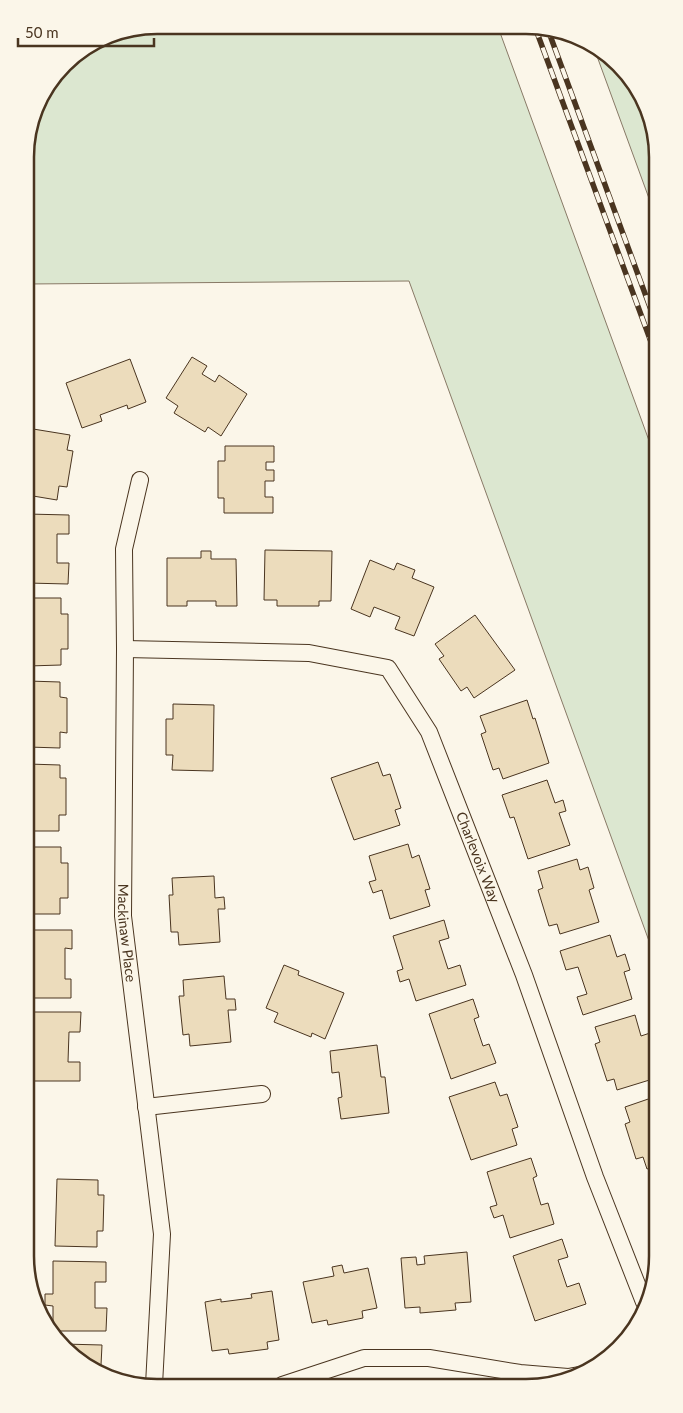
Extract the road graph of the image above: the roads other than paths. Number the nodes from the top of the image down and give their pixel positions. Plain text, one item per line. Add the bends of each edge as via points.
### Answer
1 (140, 480) dead end
2 (125, 649) junction
3 (262, 1094) dead end
4 (146, 1107) junction
5 (642, 1298) edge
6 (554, 1376) edge
7 (154, 1379) edge
8 (300, 1379) edge

1 - 2 street, Mackinaw Place via 124,549
2 - 4 street, Mackinaw Place via 123,916
2 - 5 street, Charlevoix Way via 309,653 388,668 429,732 524,974 595,1176
3 - 4 street
4 - 7 street, Mackinaw Place via 162,1234
6 - 8 street via 429,1358 364,1358

